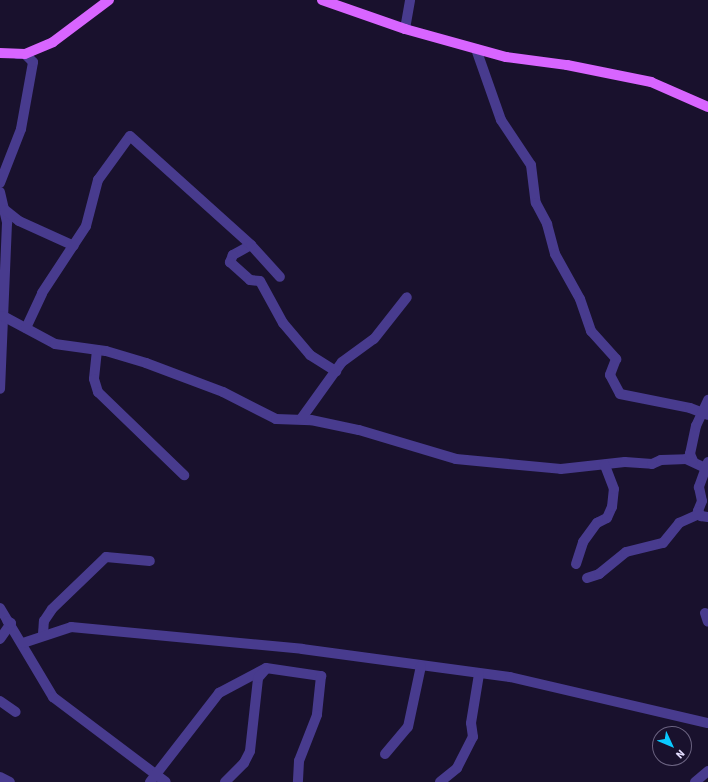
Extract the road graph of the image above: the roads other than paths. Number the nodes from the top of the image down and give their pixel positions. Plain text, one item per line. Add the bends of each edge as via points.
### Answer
1 (109, 0) edge
2 (322, 0) edge
3 (410, 0) edge
4 (405, 29) junction
5 (476, 48) junction
6 (0, 53) edge
7 (25, 54) junction
8 (0, 58) edge
9 (708, 107) edge
10 (0, 183) edge
11 (0, 192) edge
12 (5, 210) junction
13 (251, 245) junction
14 (74, 246) junction
15 (280, 277) dead end
16 (407, 296) dead end
17 (3, 316) junction
18 (26, 328) junction
19 (97, 350) junction
20 (336, 371) junction
21 (0, 389) edge
22 (708, 400) edge
23 (705, 413) edge
24 (300, 419) junction
25 (693, 461) junction
26 (706, 464) edge
27 (605, 466) junction
28 (184, 475) dead end
29 (703, 515) edge
30 (150, 561) dead end
31 (576, 564) dead end
32 (587, 578) dead end
33 (0, 608) edge
34 (0, 617) edge
35 (11, 623) junction
36 (43, 634) junction
37 (0, 639) edge
38 (23, 644) junction
39 (421, 666) junction
40 (266, 668) junction
41 (479, 674) junction
42 (0, 701) edge
43 (16, 712) dead end
44 (708, 723) edge
45 (384, 754) dead end
46 (708, 772) edge
47 (0, 778) edge
48 (152, 779) edge
49 (10, 782) edge
50 (166, 782) edge
51 (225, 782) edge
52 (298, 782) edge
53 (440, 782) edge
54 (695, 782) edge

1 - 7 main road via 53,42
2 - 4 main road
3 - 4 street
4 - 5 main road
5 - 9 main road via 520,60 617,74 677,91
5 - 23 street via 501,120 531,165 536,203 547,224 555,254 580,299 591,331 616,359 610,375 620,394 638,395
6 - 7 main road
7 - 8 street
7 - 10 street via 33,62 24,116
11 - 12 street
12 - 14 street via 19,221
12 - 17 street
13 - 14 street via 130,136 98,180 86,226
13 - 15 street
13 - 20 street via 233,255 230,262 250,280 260,281 283,323 310,355
14 - 18 street via 42,293
16 - 20 street via 374,339 346,358
17 - 18 street
17 - 21 street
18 - 19 street via 55,344
19 - 24 street via 146,363 223,392 276,419
19 - 28 street via 94,379 98,392
20 - 24 street
22 - 23 street
23 - 25 street via 690,454
24 - 27 street via 358,430 456,459 552,468
25 - 26 street
25 - 27 street
26 - 29 street
27 - 31 street via 614,489 612,507 608,518 597,523 583,542
29 - 32 street via 680,523 663,543 626,552 599,574
30 - 36 street via 106,557 52,609 44,622
33 - 35 street
34 - 35 street
35 - 37 street
35 - 38 street
36 - 38 street
36 - 39 street via 71,627 114,630
38 - 48 street via 25,654 53,697
39 - 41 street
39 - 45 street via 408,727
40 - 48 street via 245,676 219,693
40 - 51 street via 258,678 250,751 244,763
40 - 52 street via 321,676 317,715 300,761
41 - 44 street via 556,686
41 - 53 street via 469,748 457,768
42 - 43 street
46 - 54 street
47 - 49 street
48 - 50 street

